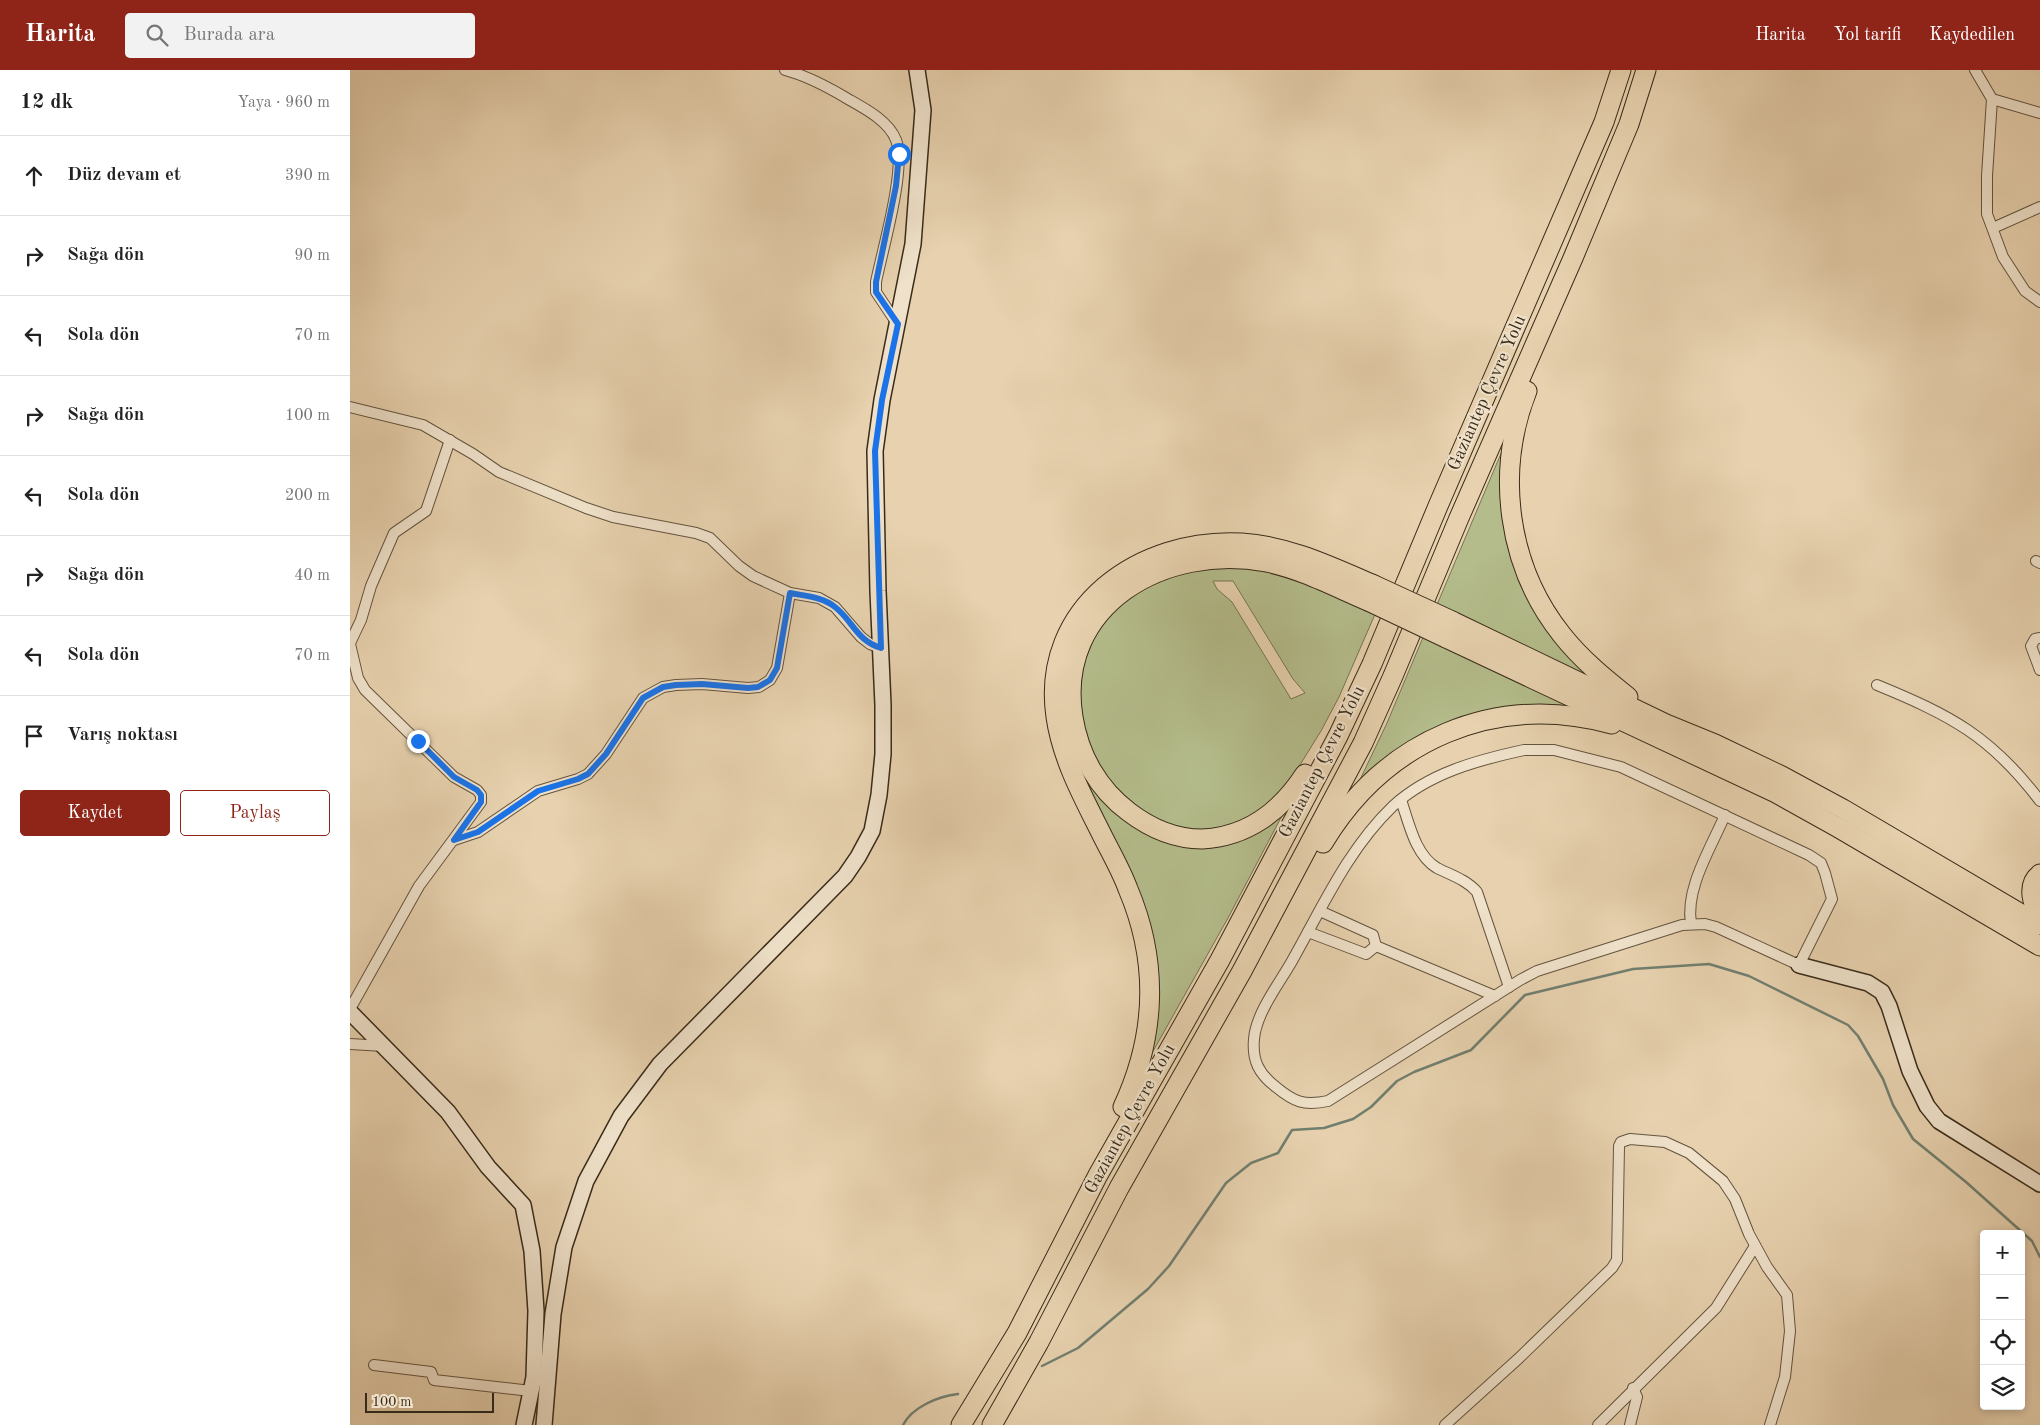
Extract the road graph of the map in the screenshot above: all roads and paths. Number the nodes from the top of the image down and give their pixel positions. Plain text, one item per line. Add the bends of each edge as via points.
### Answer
1 (785, 70) edge
2 (917, 70) edge
3 (1621, 70) edge
4 (1646, 70) edge
5 (1975, 70) edge
6 (1992, 99) junction
7 (2040, 113) edge
8 (2040, 207) edge
9 (1992, 228) junction
10 (2040, 302) edge
11 (1549, 311) junction
12 (898, 324) junction
13 (350, 407) edge
14 (450, 440) junction
15 (790, 593) junction
16 (1371, 593) junction
17 (2040, 638) edge
18 (350, 643) edge
19 (881, 648) junction
20 (1372, 664) junction
21 (2040, 670) edge
22 (1877, 685) dead end
23 (1712, 752) junction
24 (1402, 800) junction
25 (2040, 801) edge
26 (1725, 815) junction
27 (454, 840) junction
28 (2040, 874) edge
29 (1277, 907) junction
30 (1320, 910) junction
31 (2040, 920) edge
32 (1691, 924) junction
33 (2040, 925) edge
34 (1308, 932) junction
35 (1376, 946) junction
36 (2040, 946) edge
37 (1800, 965) junction
38 (1509, 987) junction
39 (1495, 996) junction
40 (350, 1010) edge
41 (350, 1044) edge
42 (385, 1046) junction
43 (1098, 1175) junction
44 (2040, 1184) edge
45 (1755, 1246) junction
46 (374, 1365) dead end
47 (1633, 1388) junction
48 (531, 1391) junction
49 (1601, 1424) edge
50 (524, 1425) edge
51 (544, 1425) edge
52 (961, 1425) edge
53 (992, 1425) edge
54 (1445, 1425) edge
55 (1630, 1425) edge
56 (1770, 1425) edge

1 - 12 street via 820,83 860,106 888,127 896,140 899,154 896,186 876,292
2 - 12 street via 923,110 918,180 913,244
3 - 20 highway, Gaziantep Çevre Yolu via 1604,122
4 - 11 highway, Gaziantep Çevre Yolu via 1629,124
5 - 6 street
6 - 7 street
6 - 9 street via 1987,176 1987,214
8 - 9 street
9 - 10 street via 2003,257 2020,284
11 - 23 highway via 1540,359 1520,408 1509,466 1508,494 1521,558 1546,611 1596,672 1630,699
11 - 29 highway, Gaziantep Çevre Yolu via 1394,676 1363,743
12 - 19 street via 875,451
13 - 14 street via 423,425
14 - 15 street via 499,472 586,508 710,538 753,576
14 - 18 street via 426,511 394,533
15 - 19 street via 819,598 835,607 861,637
15 - 27 street via 777,668 770,680 758,687 676,685 650,693 643,698 606,754 588,774 538,791 478,832
16 - 20 highway via 1267,562 1244,559 1207,560 1160,571 1139,580 1106,605 1078,648 1070,692 1074,727 1095,777 1125,809 1159,831 1194,839 1216,838 1238,833 1256,824 1292,794
16 - 23 highway, bridge via 1666,724
16 - 43 highway via 1332,567 1287,550 1242,543 1196,545 1147,559 1125,570 1080,610 1070,627 1056,674 1054,699 1060,734 1078,785 1129,889 1145,943 1150,988 1148,1026 1139,1069 1106,1140
17 - 21 street via 2031,646
18 - 27 street via 364,690 454,777 481,795 481,802
19 - 51 street via 883,754 872,830 845,876 660,1064 621,1116 586,1181 564,1247
20 - 43 highway, Gaziantep Çevre Yolu via 1247,909
22 - 25 street via 1920,702 1968,729 2006,760
23 - 29 highway via 1570,715 1510,716 1471,723 1409,752 1369,784 1335,822 1305,872
23 - 33 highway via 1782,776
23 - 36 highway
24 - 26 street via 1436,777 1489,757 1524,750 1554,750 1620,766
24 - 30 street via 1369,833
24 - 38 street via 1418,846 1427,861 1468,883 1477,892
26 - 32 street via 1693,889
26 - 37 street via 1809,855 1820,863 1826,873 1832,899
27 - 40 street via 420,886
28 - 31 highway via 2035,878 2032,889
29 - 53 highway, Gaziantep Çevre Yolu via 1119,1188
30 - 34 street
30 - 35 street via 1373,935
32 - 37 street via 1716,927
32 - 38 street via 1537,972
34 - 35 street via 1366,954
34 - 39 street via 1257,1022 1253,1052 1256,1066 1264,1078 1301,1103 1328,1101
35 - 39 street
37 - 44 street via 1868,983 1882,992 1910,1071 1927,1106 1939,1121
38 - 39 street
40 - 42 street
41 - 42 street
42 - 48 street via 448,1112 522,1205 532,1251 536,1311
43 - 52 highway, Gaziantep Çevre Yolu via 1017,1333
45 - 47 street via 1716,1308
45 - 54 street via 1724,1181 1689,1153 1665,1142 1642,1139 1621,1142 1617,1260 1518,1360
45 - 56 street via 1787,1295 1790,1331 1785,1377
46 - 48 street via 431,1372 434,1380
47 - 49 street
47 - 55 street via 1636,1397
48 - 50 street

